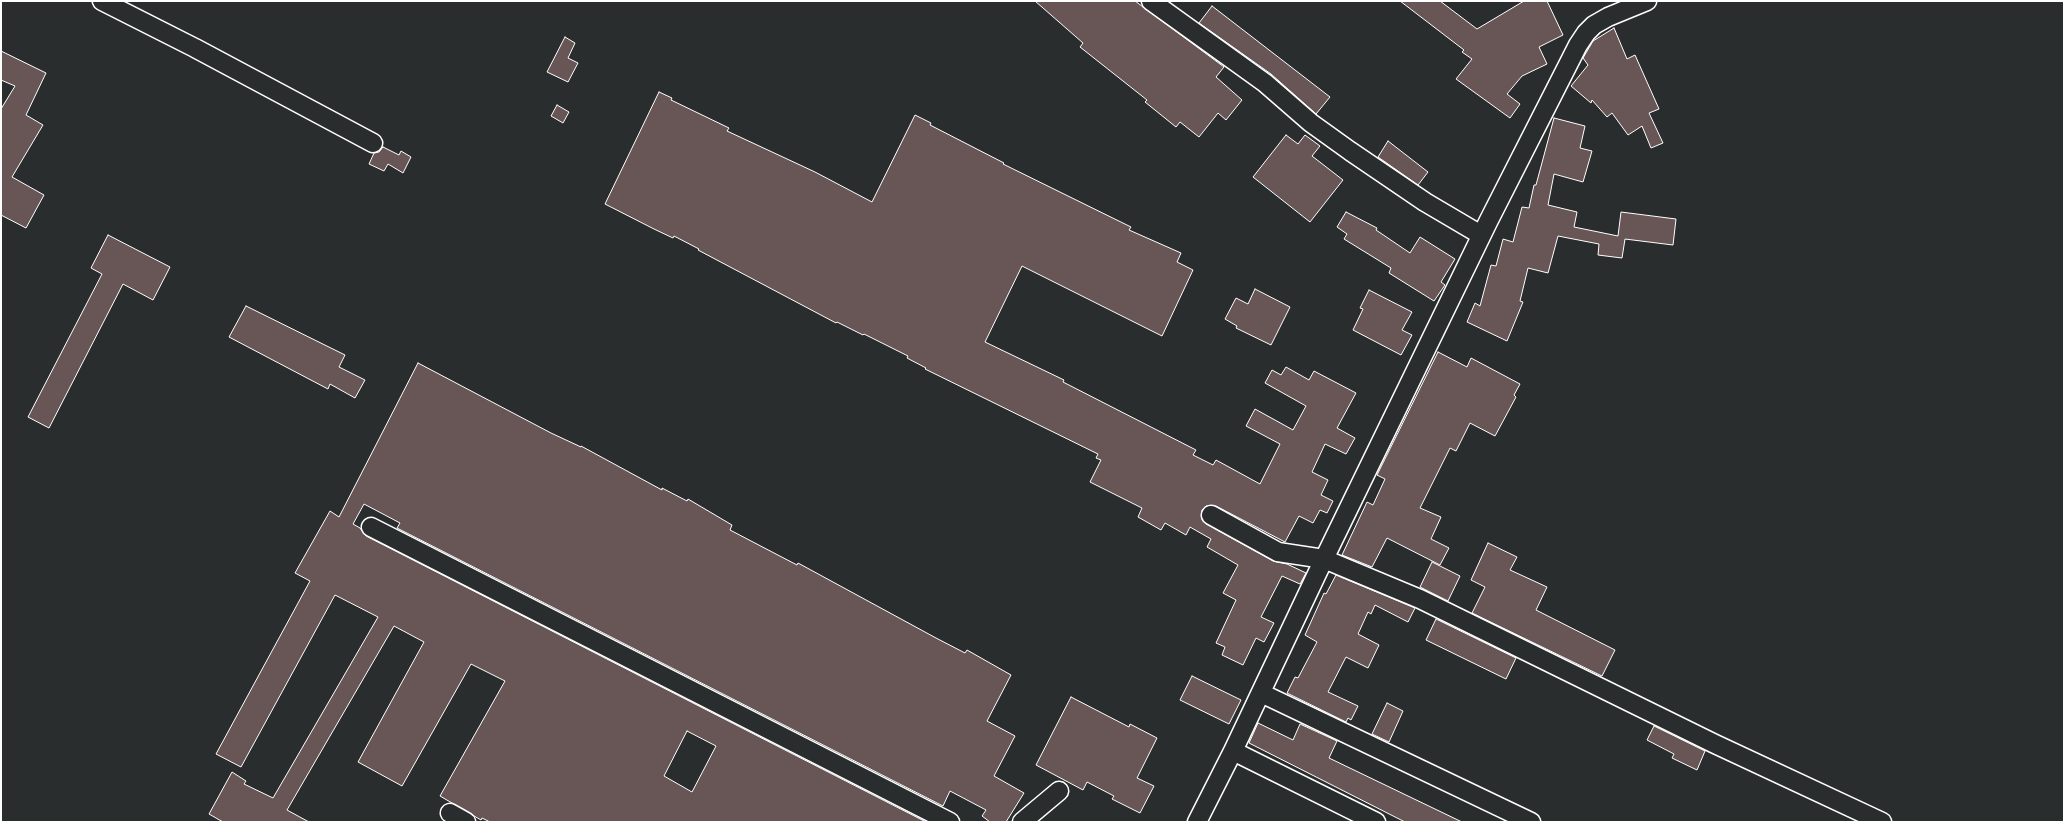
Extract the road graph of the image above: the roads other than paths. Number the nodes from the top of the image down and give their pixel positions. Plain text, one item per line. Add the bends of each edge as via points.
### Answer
1 (102, 1) edge
2 (1151, 1) edge
3 (1647, 1) edge
4 (373, 143) dead end
5 (1481, 235) junction
6 (1211, 515) dead end
7 (371, 527) dead end
8 (1324, 559) junction
9 (1261, 693) junction
10 (1234, 751) junction
11 (1059, 791) dead end
12 (450, 813) dead end
13 (466, 822) edge
14 (950, 822) edge
15 (1022, 822) edge
16 (1197, 822) edge
17 (1376, 822) edge
18 (1530, 822) edge
19 (1882, 822) edge

1 - 4 street
2 - 5 street via 1265,82 1311,123 1350,151
3 - 5 street via 1608,17 1586,33
5 - 8 street
6 - 8 street via 1278,552
7 - 14 street
8 - 9 street
8 - 19 street via 1420,600
9 - 10 street
9 - 18 street
10 - 16 street
10 - 17 street
11 - 15 street
12 - 13 street

